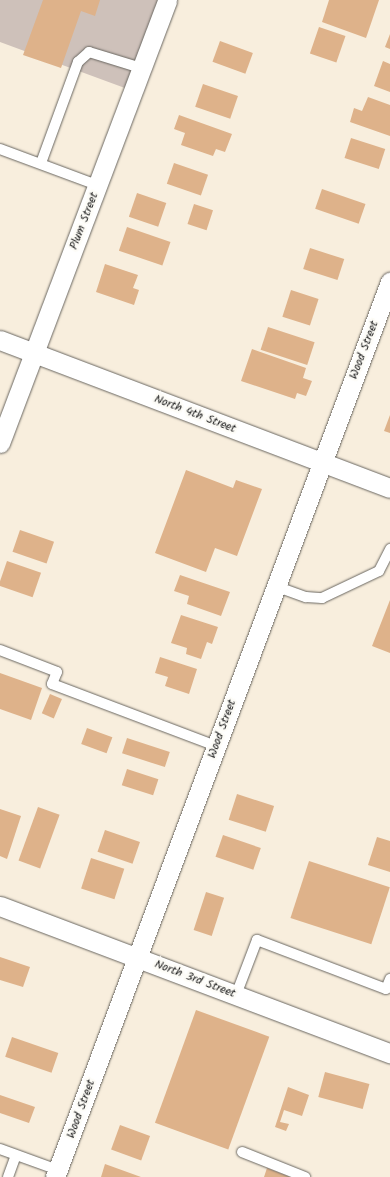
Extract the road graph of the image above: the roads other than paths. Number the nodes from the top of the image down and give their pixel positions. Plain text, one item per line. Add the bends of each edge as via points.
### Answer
1 (167, 0) edge
2 (142, 68) junction
3 (0, 149) edge
4 (41, 164) junction
5 (98, 185) junction
6 (390, 282) edge
7 (0, 340) edge
8 (34, 353) junction
9 (0, 443) edge
10 (321, 462) junction
11 (390, 488) edge
12 (389, 553) edge
13 (275, 586) junction
14 (0, 650) edge
15 (216, 746) junction
16 (0, 906) edge
17 (137, 957) junction
18 (390, 979) edge
19 (236, 994) junction
20 (390, 1053) edge
21 (0, 1149) edge
22 (242, 1152) dead end
23 (16, 1155) junction
24 (57, 1174) edge
25 (8, 1177) edge
26 (305, 1177) edge

1 - 2 street, Plum Street
2 - 4 lane via 89,52 78,62
2 - 5 street, Plum Street
3 - 4 lane
4 - 5 lane
5 - 8 street, Plum Street
6 - 10 street, Wood Street
7 - 8 street, North 4th Street
8 - 9 street, Plum Street
8 - 10 street, North 4th Street
10 - 11 street, North 4th Street
10 - 13 street, Wood Street
12 - 13 lane via 379,571 322,598 306,597
13 - 15 street, Wood Street
14 - 15 lane via 57,672 52,684
15 - 17 street, Wood Street
16 - 17 street, North 3rd Street
17 - 19 street, North 3rd Street
17 - 24 street, Wood Street
18 - 19 lane via 386,989 257,940
19 - 20 street, North 3rd Street
21 - 23 lane
22 - 26 lane
23 - 24 lane
23 - 25 lane

